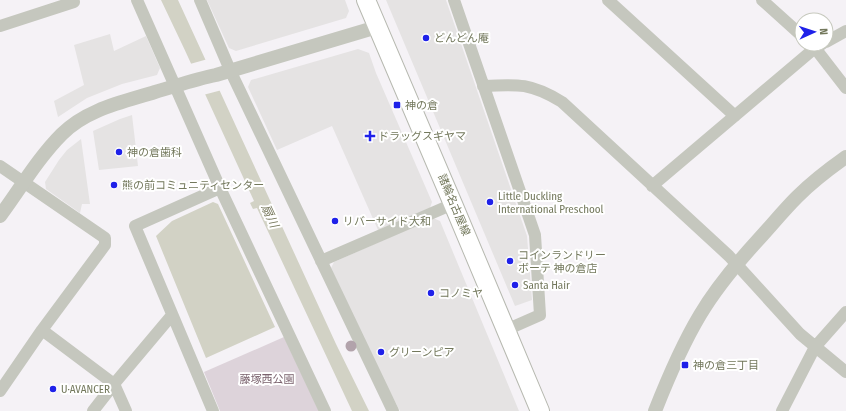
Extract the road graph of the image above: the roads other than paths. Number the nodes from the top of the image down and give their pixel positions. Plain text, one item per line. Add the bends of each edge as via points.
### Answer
1 (137, 0) edge
2 (200, 0) edge
3 (366, 0) edge
4 (454, 0) edge
5 (608, 0) edge
6 (762, 0) edge
7 (74, 2) dead end
8 (0, 26) edge
9 (377, 27) junction
10 (794, 29) edge
11 (846, 31) edge
12 (834, 38) edge
13 (808, 52) edge
14 (821, 52) edge
15 (230, 70) junction
16 (175, 85) junction
17 (483, 86) junction
18 (846, 88) edge
19 (735, 116) junction
20 (846, 157) edge
21 (0, 166) edge
22 (24, 182) junction
23 (652, 186) junction
24 (220, 188) junction
25 (454, 204) junction
26 (0, 216) edge
27 (320, 261) junction
28 (737, 264) junction
29 (846, 312) edge
30 (172, 315) junction
31 (42, 330) junction
32 (506, 330) junction
33 (815, 347) junction
34 (846, 372) edge
35 (114, 384) junction
36 (0, 391) edge
37 (93, 411) edge
38 (126, 411) edge
39 (213, 411) edge
40 (325, 411) edge
41 (393, 411) edge
42 (540, 411) edge
43 (655, 411) edge
44 (782, 411) edge

1 - 16 street
2 - 15 street
3 - 9 main road, 諸輪名古屋線
4 - 17 street
5 - 19 street
6 - 10 street
7 - 8 street
9 - 15 street
9 - 25 main road, 諸輪名古屋線
11 - 12 street
13 - 19 street
14 - 18 street
15 - 16 street
15 - 27 street
16 - 22 street via 117,103 76,123 63,133
16 - 24 street
17 - 23 street via 520,85 549,94 562,102
17 - 32 street via 535,235 540,315
19 - 23 street
20 - 28 street via 797,197
21 - 22 street
22 - 26 street
22 - 31 street via 105,238 105,245
23 - 28 street
24 - 30 street via 135,226
24 - 40 street
25 - 27 street
25 - 32 main road, 諸輪名古屋線
27 - 41 street
28 - 33 street via 800,334
28 - 43 street via 701,314 671,371
29 - 33 street
30 - 35 street
30 - 39 street
31 - 35 street
31 - 36 street
32 - 42 main road, 諸輪名古屋線
33 - 34 street
33 - 44 street
35 - 37 street
35 - 38 street

